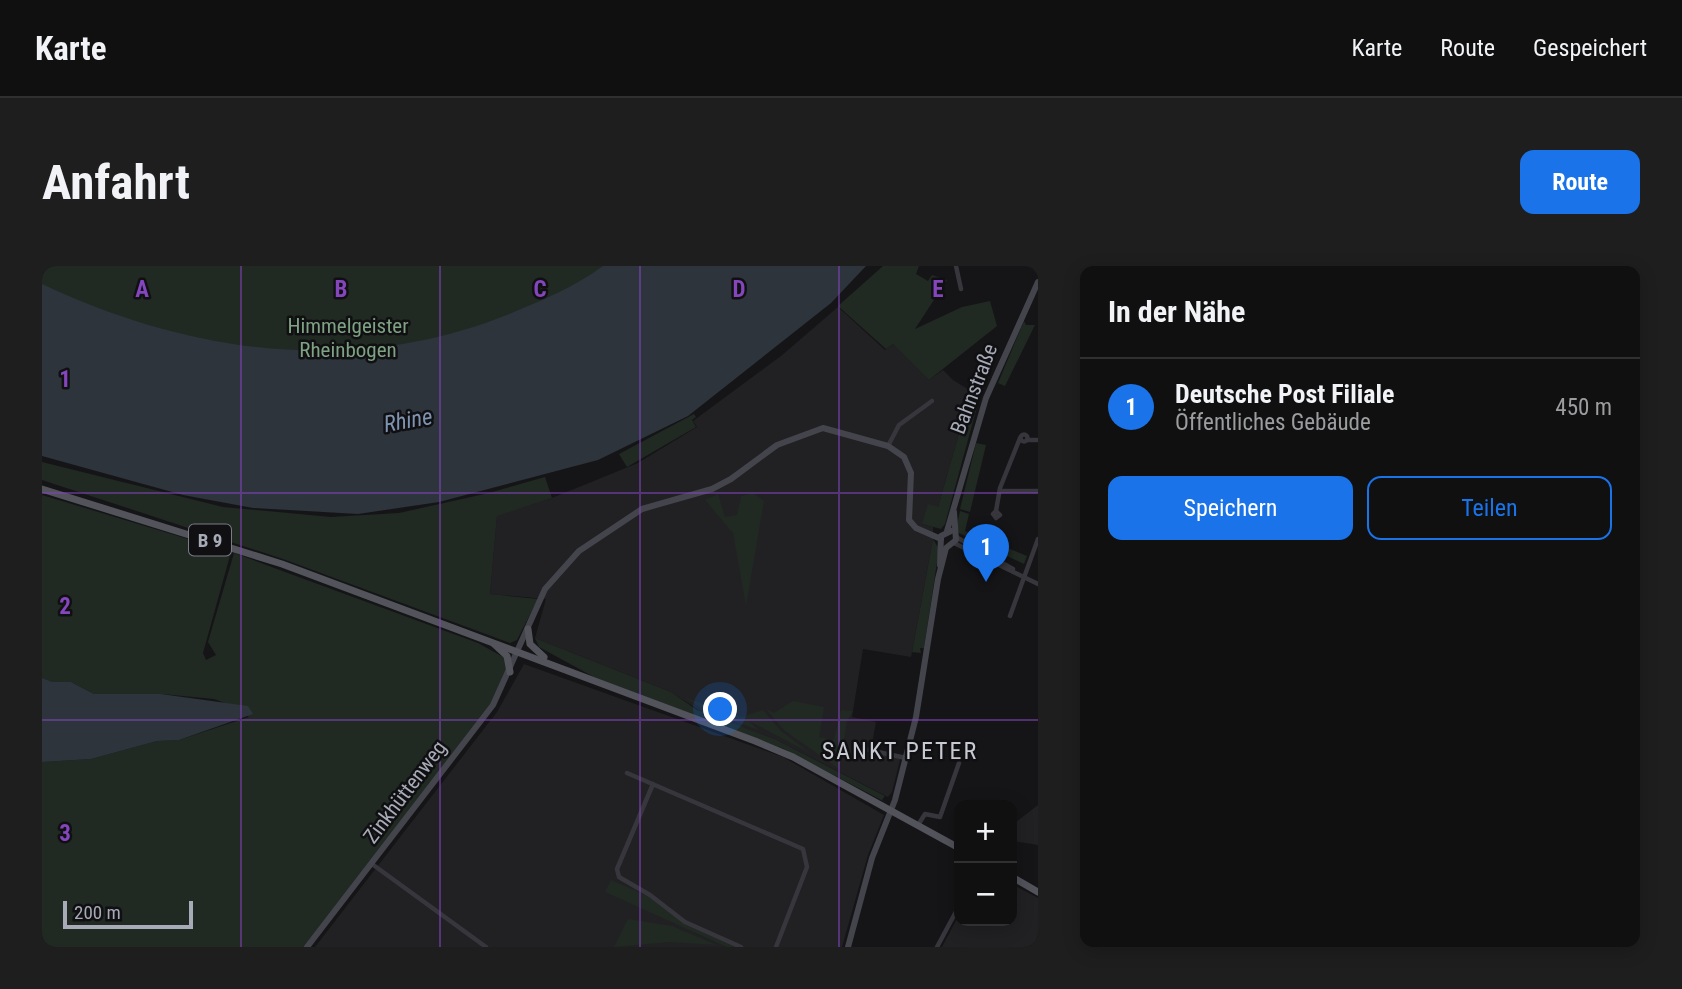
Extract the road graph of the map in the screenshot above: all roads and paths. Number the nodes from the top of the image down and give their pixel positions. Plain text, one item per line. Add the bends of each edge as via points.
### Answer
1 (956, 266) edge
2 (1038, 282) edge
3 (961, 289) dead end
4 (932, 401) dead end
5 (1038, 440) edge
6 (888, 446) junction
7 (42, 489) edge
8 (1001, 491) junction
9 (1038, 491) edge
10 (996, 511) dead end
11 (948, 538) junction
12 (1038, 539) edge
13 (1024, 575) junction
14 (1038, 584) edge
15 (1010, 616) dead end
16 (528, 629) junction
17 (489, 639) junction
18 (519, 651) junction
19 (553, 664) junction
20 (510, 672) junction
21 (864, 749) dead end
22 (906, 758) junction
23 (959, 763) dead end
24 (627, 773) dead end
25 (653, 784) junction
26 (892, 811) junction
27 (918, 825) junction
28 (954, 845) edge
29 (372, 864) junction
30 (1017, 880) edge
31 (1038, 892) edge
32 (954, 915) edge
33 (307, 947) edge
34 (485, 947) edge
35 (741, 947) edge
36 (776, 947) edge
37 (848, 947) edge
38 (937, 947) edge

1 - 3 street
2 - 11 street, Bahnstraße via 986,398
4 - 6 street via 899,425
5 - 8 street via 1023,442 1020,438
6 - 11 street via 909,466 907,514 913,526
6 - 16 street, Zinkhüttenweg via 829,429 815,430 777,444 712,489 642,509 561,568 545,589
7 - 17 main road, B 9 via 246,551
8 - 9 street
8 - 10 street
11 - 13 street
11 - 22 street, Bahnstraße
12 - 13 street
13 - 14 street
13 - 15 street
16 - 18 street, Zinkhüttenweg
16 - 19 main road via 532,646
17 - 18 main road, B 9
17 - 20 main road via 507,656
18 - 19 main road, B 9
18 - 20 street, Zinkhüttenweg
19 - 26 main road, B 9 via 777,749
20 - 29 street, Zinkhüttenweg via 485,716
21 - 22 street
22 - 26 street, Bahnstraße
23 - 27 street via 940,817 925,814
24 - 25 street
25 - 35 street via 617,869 619,877 685,922
25 - 36 street via 803,849 807,867
26 - 27 main road, B 9
26 - 37 street, Bahnstraße via 872,858
27 - 28 main road, B 9
29 - 33 street, Zinkhüttenweg
29 - 34 street
30 - 31 main road
32 - 38 street

